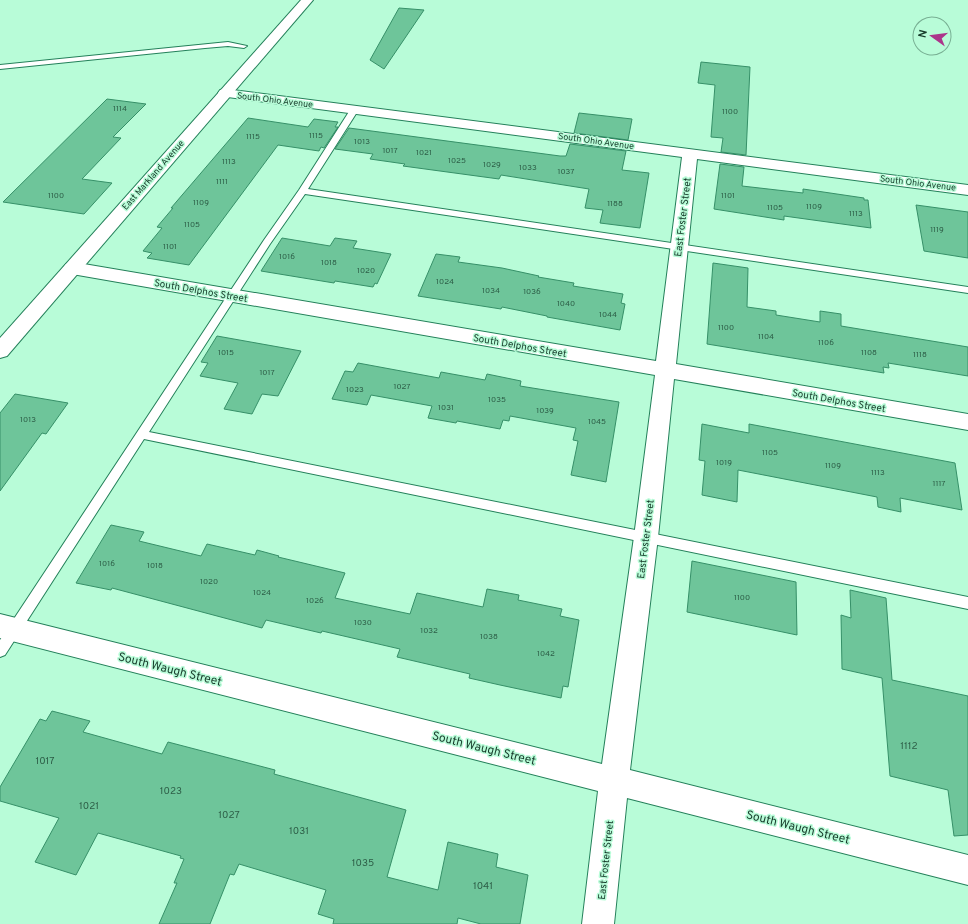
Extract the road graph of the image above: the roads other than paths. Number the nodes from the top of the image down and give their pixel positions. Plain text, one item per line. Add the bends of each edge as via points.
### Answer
1 (307, 0) edge
2 (244, 46) dead end
3 (0, 67) edge
4 (225, 93) junction
5 (355, 110) junction
6 (690, 154) junction
7 (968, 190) edge
8 (303, 192) junction
9 (678, 247) junction
10 (72, 268) junction
11 (968, 290) edge
12 (234, 295) junction
13 (0, 351) edge
14 (665, 370) junction
15 (968, 422) edge
16 (143, 435) junction
17 (646, 537) junction
18 (968, 603) edge
19 (5, 636) edge
20 (614, 781) junction
21 (968, 870) edge
22 (598, 924) edge

1 - 4 street, East Markland Avenue
2 - 3 lane via 228,44
4 - 5 street, South Ohio Avenue
4 - 10 street, East Markland Avenue
5 - 6 street, South Ohio Avenue
5 - 8 lane
6 - 7 street, South Ohio Avenue
6 - 9 street, East Foster Street
8 - 9 lane
8 - 12 lane
9 - 11 lane
9 - 14 street, East Foster Street
10 - 12 street, South Delphos Street
10 - 13 street, East Markland Avenue
12 - 14 street, South Delphos Street
12 - 16 lane
14 - 15 street, South Delphos Street
14 - 17 street, East Foster Street
16 - 17 lane
16 - 19 lane
17 - 18 lane
17 - 20 street, East Foster Street
19 - 20 street, South Waugh Street
20 - 21 street, South Waugh Street
20 - 22 street, East Foster Street

